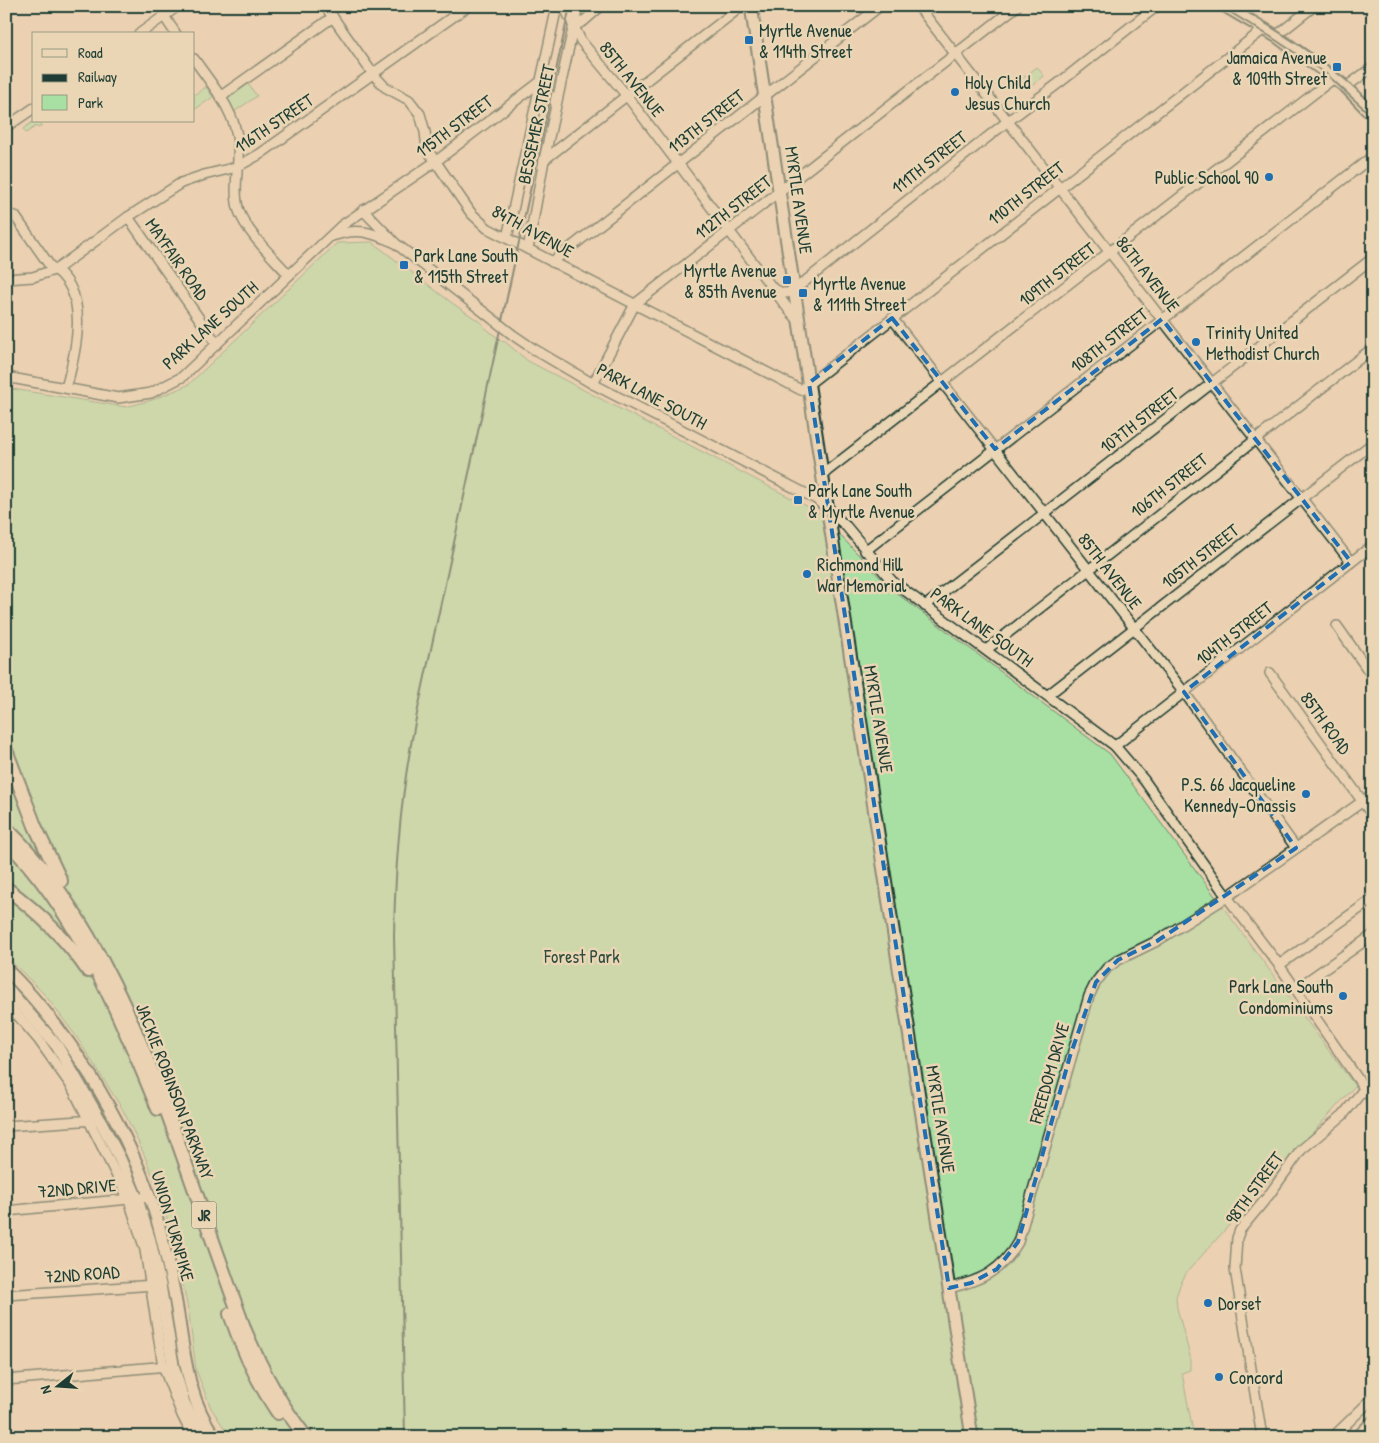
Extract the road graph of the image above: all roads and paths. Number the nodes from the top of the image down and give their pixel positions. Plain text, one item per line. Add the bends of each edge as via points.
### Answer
1 (178, 6) edge
2 (325, 6) edge
3 (468, 6) edge
4 (557, 6) edge
5 (564, 6) edge
6 (578, 6) edge
7 (601, 6) edge
8 (742, 6) edge
9 (751, 6) edge
10 (880, 6) edge
11 (918, 6) edge
12 (1017, 6) edge
13 (1157, 6) edge
14 (1225, 6) edge
15 (1314, 6) edge
16 (164, 16) junction
17 (333, 17) junction
18 (574, 26) junction
19 (1264, 29) junction
20 (142, 32) edge
21 (175, 32) edge
22 (1276, 36) junction
23 (956, 54) junction
24 (195, 60) edge
25 (1373, 67) edge
26 (373, 74) junction
27 (1334, 78) junction
28 (540, 82) junction
29 (1346, 87) junction
30 (765, 95) junction
31 (626, 96) junction
32 (220, 97) junction
33 (556, 103) junction
34 (32, 109) edge
35 (1373, 115) edge
36 (1008, 121) junction
37 (6, 127) edge
38 (1373, 156) edge
39 (544, 160) junction
40 (435, 162) junction
41 (678, 164) junction
42 (237, 167) junction
43 (1060, 187) junction
44 (780, 190) junction
45 (363, 210) junction
46 (6, 214) edge
47 (128, 217) junction
48 (728, 230) junction
49 (329, 237) junction
50 (507, 238) junction
51 (395, 243) junction
52 (528, 249) junction
53 (1111, 252) junction
54 (1373, 258) edge
55 (552, 262) junction
56 (57, 269) junction
57 (289, 275) junction
58 (6, 279) edge
59 (772, 288) junction
60 (794, 290) junction
61 (635, 304) junction
62 (892, 318) junction
63 (1162, 319) junction
64 (799, 321) junction
65 (217, 344) junction
66 (1373, 348) edge
67 (6, 377) edge
68 (809, 383) junction
69 (943, 383) junction
70 (1212, 383) junction
71 (593, 384) junction
72 (66, 388) junction
73 (1255, 439) junction
74 (1373, 443) edge
75 (995, 449) junction
76 (822, 476) junction
77 (1301, 498) junction
78 (828, 509) junction
79 (1045, 514) junction
80 (1373, 545) edge
81 (865, 551) junction
82 (1351, 562) junction
83 (1088, 569) junction
84 (925, 606) junction
85 (1337, 626) dead end
86 (1134, 628) junction
87 (986, 650) junction
88 (1270, 673) dead end
89 (1373, 677) edge
90 (1184, 692) junction
91 (1048, 695) junction
92 (1115, 746) junction
93 (6, 750) edge
94 (1373, 794) edge
95 (1362, 801) junction
96 (1373, 816) edge
97 (6, 828) edge
98 (6, 841) edge
99 (1296, 848) junction
100 (7, 889) edge
101 (1227, 896) junction
102 (1373, 900) edge
103 (78, 920) junction
104 (1373, 935) edge
105 (1278, 965) junction
106 (6, 969) edge
107 (6, 987) edge
108 (1296, 989) junction
109 (6, 1002) edge
110 (143, 1072) junction
111 (1373, 1078) edge
112 (1364, 1088) junction
113 (1373, 1101) edge
114 (95, 1120) junction
115 (6, 1126) edge
116 (150, 1197) junction
117 (133, 1200) junction
118 (6, 1211) edge
119 (156, 1285) junction
120 (949, 1288) junction
121 (6, 1295) edge
122 (168, 1366) junction
123 (186, 1366) junction
124 (6, 1380) edge
125 (1373, 1398) edge
126 (1373, 1422) edge
127 (193, 1437) edge
128 (202, 1437) edge
129 (215, 1437) edge
130 (296, 1437) edge
131 (306, 1437) edge
132 (972, 1437) edge
133 (1262, 1437) edge
134 (1334, 1437) edge
135 (1358, 1437) edge

1 - 16 street
2 - 17 street, 84TH AVENUE
3 - 26 street, 116TH STREET
4 - 28 street
5 - 18 street, 85TH AVENUE
6 - 18 street, BESSEMER STREET
7 - 18 street
8 - 31 street
9 - 30 main road, MYRTLE AVENUE
10 - 30 street, 113TH STREET
11 - 23 street, 86TH AVENUE
12 - 23 street, 112TH STREET
13 - 36 street, 111TH STREET
14 - 19 main road
15 - 22 street
16 - 20 street
16 - 21 street
17 - 26 street, 84TH AVENUE
17 - 32 street
18 - 31 street, 85TH AVENUE via 581,41
18 - 33 street, BESSEMER STREET
19 - 22 main road
19 - 43 street, 110TH STREET
22 - 27 main road
23 - 36 street, 86TH AVENUE
23 - 44 street, 112TH STREET
24 - 32 street
25 - 29 street
26 - 40 street, 84TH AVENUE via 386,87 409,100 420,114 427,149
26 - 42 street, 116TH STREET
27 - 29 main road
27 - 53 street, 109TH STREET
28 - 33 street
28 - 40 street, 115TH STREET
28 - 50 street
29 - 35 main road
30 - 41 street, 113TH STREET
30 - 44 main road, MYRTLE AVENUE
31 - 39 street
31 - 41 street, 85TH AVENUE
32 - 42 street via 235,126
33 - 39 street, BESSEMER STREET
34 - 37 street
36 - 43 street, 86TH AVENUE
36 - 60 street, 111TH STREET
38 - 63 street, 108TH STREET
39 - 52 street, BESSEMER STREET
40 - 45 street, 115TH STREET
40 - 50 street, 84TH AVENUE via 471,213 487,228
41 - 48 street, 85TH AVENUE
41 - 55 street, 113TH STREET
42 - 47 street, 116TH STREET via 181,183
42 - 57 street via 236,200 240,212
43 - 53 street, 86TH AVENUE
43 - 62 street, 110TH STREET
44 - 48 street, 112TH STREET
44 - 60 main road, MYRTLE AVENUE
45 - 49 street, PARK LANE SOUTH
45 - 51 street, PARK LANE SOUTH
46 - 56 street via 15,216 50,266
47 - 56 street, 116TH STREET
47 - 65 street, MAYFAIR ROAD
48 - 59 street, 85TH AVENUE
48 - 61 street, 112TH STREET
49 - 51 street, PARK LANE SOUTH via 349,231 366,231
49 - 57 street, PARK LANE SOUTH
50 - 52 street, 84TH AVENUE
51 - 71 street, PARK LANE SOUTH, bridge via 532,348
52 - 55 street, 84TH AVENUE
53 - 63 street, 86TH AVENUE
53 - 69 street, 109TH STREET
54 - 70 street, 107TH STREET
55 - 61 street, 84TH AVENUE
56 - 58 street, 116TH STREET via 32,277
56 - 72 street via 74,298 79,321 75,355
57 - 65 street, PARK LANE SOUTH
59 - 60 street via 788,294
59 - 64 street, 85TH AVENUE
60 - 64 main road, MYRTLE AVENUE
61 - 68 street, 84TH AVENUE via 801,390
61 - 71 street, 112TH STREET
62 - 68 street, 110TH STREET
62 - 69 street, 85TH AVENUE
63 - 70 street, 86TH AVENUE
63 - 75 street, 108TH STREET
64 - 68 main road, MYRTLE AVENUE
65 - 72 street, PARK LANE SOUTH via 182,377 151,393 118,398
66 - 73 street, 106TH STREET
67 - 72 street, PARK LANE SOUTH
68 - 76 main road, MYRTLE AVENUE
69 - 75 street, 85TH AVENUE
69 - 76 street, 109TH STREET
70 - 73 street, 86TH AVENUE
70 - 79 street, 107TH STREET
71 - 78 street, PARK LANE SOUTH via 816,499
73 - 77 street, 86TH AVENUE
73 - 83 street, 106TH STREET
74 - 77 street, 105TH STREET
75 - 79 street, 85TH AVENUE
75 - 81 street, 108TH STREET
76 - 78 main road, MYRTLE AVENUE
77 - 82 street, 86TH AVENUE
77 - 86 street, 105TH STREET
78 - 81 street, PARK LANE SOUTH
78 - 120 main road, MYRTLE AVENUE
79 - 83 street, 85TH AVENUE
79 - 84 street, 107TH STREET
80 - 82 street, 104TH STREET
81 - 84 street, PARK LANE SOUTH via 892,581
82 - 90 street, 104TH STREET
83 - 86 street, 85TH AVENUE
83 - 87 street, 106TH STREET
84 - 87 street, PARK LANE SOUTH
85 - 89 street
86 - 90 street, 85TH AVENUE
86 - 91 street, 105TH STREET
87 - 91 street, PARK LANE SOUTH
88 - 95 street, 85TH ROAD
90 - 92 street, 104TH STREET
90 - 99 street, 85TH AVENUE
91 - 92 street, PARK LANE SOUTH
92 - 101 street, PARK LANE SOUTH via 1144,780
93 - 103 highway via 35,826 73,902
94 - 95 street, FREEDOM DRIVE
95 - 96 street, 85TH ROAD
95 - 99 street, FREEDOM DRIVE
97 - 103 highway, JACKIE ROBINSON PARKWAY / JR via 38,862
98 - 110 highway, JACKIE ROBINSON PARKWAY / JR via 41,881 65,916 105,988
99 - 101 street, FREEDOM DRIVE
100 - 110 highway via 40,915 77,955 102,994
101 - 105 street, PARK LANE SOUTH
101 - 120 street, FREEDOM DRIVE via 1157,941 1118,960 1096,982 1073,1048 1018,1242 997,1270 971,1283
102 - 105 street
103 - 131 highway, JACKIE ROBINSON PARKWAY / JR via 116,990 156,1080 259,1364 288,1414
104 - 108 street
105 - 108 street, PARK LANE SOUTH
106 - 116 main road, UNION TURNPIKE via 52,1020 94,1082 125,1136
107 - 114 main road, UNION TURNPIKE via 57,1046
108 - 112 street, PARK LANE SOUTH
109 - 114 street, UNION TURNPIKE via 44,1047
110 - 130 highway, JACKIE ROBINSON PARKWAY / JR via 175,1150 239,1340 261,1387
111 - 112 street, 98TH STREET
112 - 113 street, PARK LANE SOUTH
112 - 133 street, 98TH STREET via 1343,1115 1301,1150 1237,1238 1235,1269
114 - 115 street
114 - 117 main road, UNION TURNPIKE via 120,1159
116 - 117 street, 72ND DRIVE
116 - 123 main road, UNION TURNPIKE via 172,1279
117 - 118 street, 72ND DRIVE
117 - 119 main road, UNION TURNPIKE via 150,1241
119 - 121 street, 72ND ROAD
119 - 122 main road, UNION TURNPIKE
120 - 132 main road, MYRTLE AVENUE
122 - 123 street
122 - 124 street
122 - 127 street, UNION TURNPIKE via 182,1415
122 - 128 main road, UNION TURNPIKE
123 - 129 main road, UNION TURNPIKE via 201,1412
125 - 134 street
126 - 135 main road

